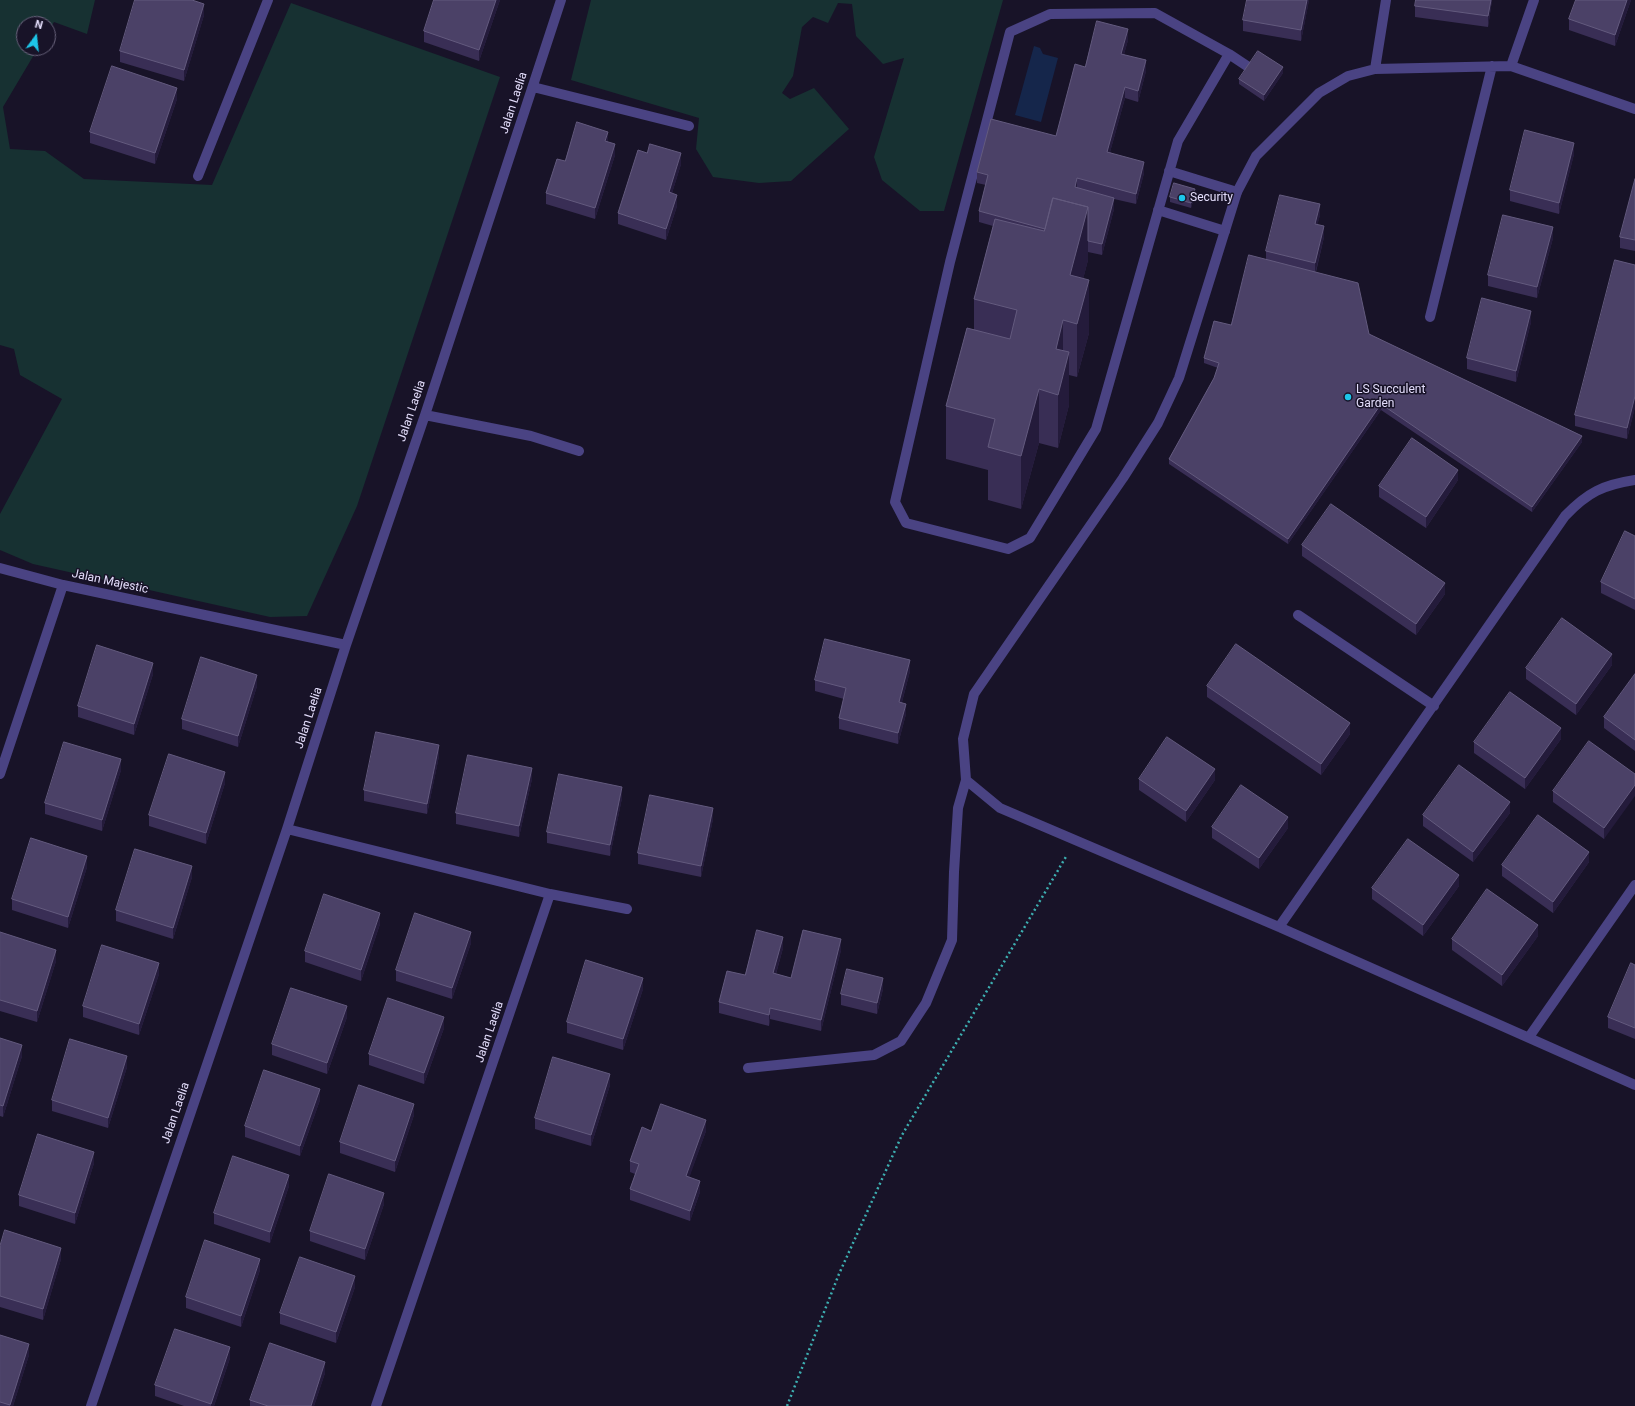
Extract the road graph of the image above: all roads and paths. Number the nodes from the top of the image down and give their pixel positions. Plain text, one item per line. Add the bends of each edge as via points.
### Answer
1 (268, 0) edge
2 (561, 0) edge
3 (1386, 0) edge
4 (1534, 0) edge
5 (1229, 54) junction
6 (1492, 66) junction
7 (1511, 66) junction
8 (1250, 68) edge
9 (1375, 69) junction
10 (533, 87) junction
11 (1635, 109) edge
12 (689, 126) dead end
13 (1169, 171) junction
14 (198, 176) dead end
15 (1237, 192) junction
16 (1158, 210) junction
17 (1225, 230) junction
18 (1430, 317) dead end
19 (425, 415) junction
20 (579, 451) dead end
21 (1635, 480) edge
22 (0, 568) edge
23 (63, 585) junction
24 (1298, 615) dead end
25 (346, 645) junction
26 (1434, 706) junction
27 (0, 774) edge
28 (966, 780) junction
29 (287, 829) junction
30 (1076, 840) junction
31 (1635, 885) edge
32 (550, 894) junction
33 (626, 909) dead end
34 (1279, 927) junction
35 (1529, 1037) junction
36 (748, 1068) dead end
37 (1635, 1085) edge
38 (91, 1406) edge
39 (376, 1406) edge
40 (787, 1406) edge

1 - 14 street
2 - 10 street, Jalan Laelia
3 - 9 street
4 - 7 street
5 - 8 street
5 - 13 street via 1178,141
5 - 16 street via 1155,13 1050,14 1010,32 950,262 895,502 906,523 1008,548 1030,538 1096,429
6 - 7 street
6 - 9 street
6 - 18 street
7 - 11 street
9 - 15 street via 1348,76 1319,93 1256,156
10 - 12 street
10 - 19 street, Jalan Laelia
13 - 15 street
13 - 16 street
15 - 17 street
16 - 17 street
17 - 28 street via 1179,378 1158,423 974,694 963,739
19 - 20 street via 531,436
19 - 25 street, Jalan Laelia
21 - 26 street via 1595,490 1578,502 1565,516
22 - 23 street
23 - 25 street, Jalan Majestic
23 - 27 street, Jalan Majestic
24 - 26 street
25 - 29 street, Jalan Laelia
26 - 34 street
28 - 30 street via 1000,808
28 - 36 street via 958,808 952,940 926,1003 901,1041 874,1055
29 - 32 street
29 - 38 street, Jalan Laelia
30 - 34 street
30 - 40 path via 902,1135 839,1274
31 - 35 street
32 - 33 street
32 - 39 street, Jalan Laelia
34 - 35 street
35 - 37 street

